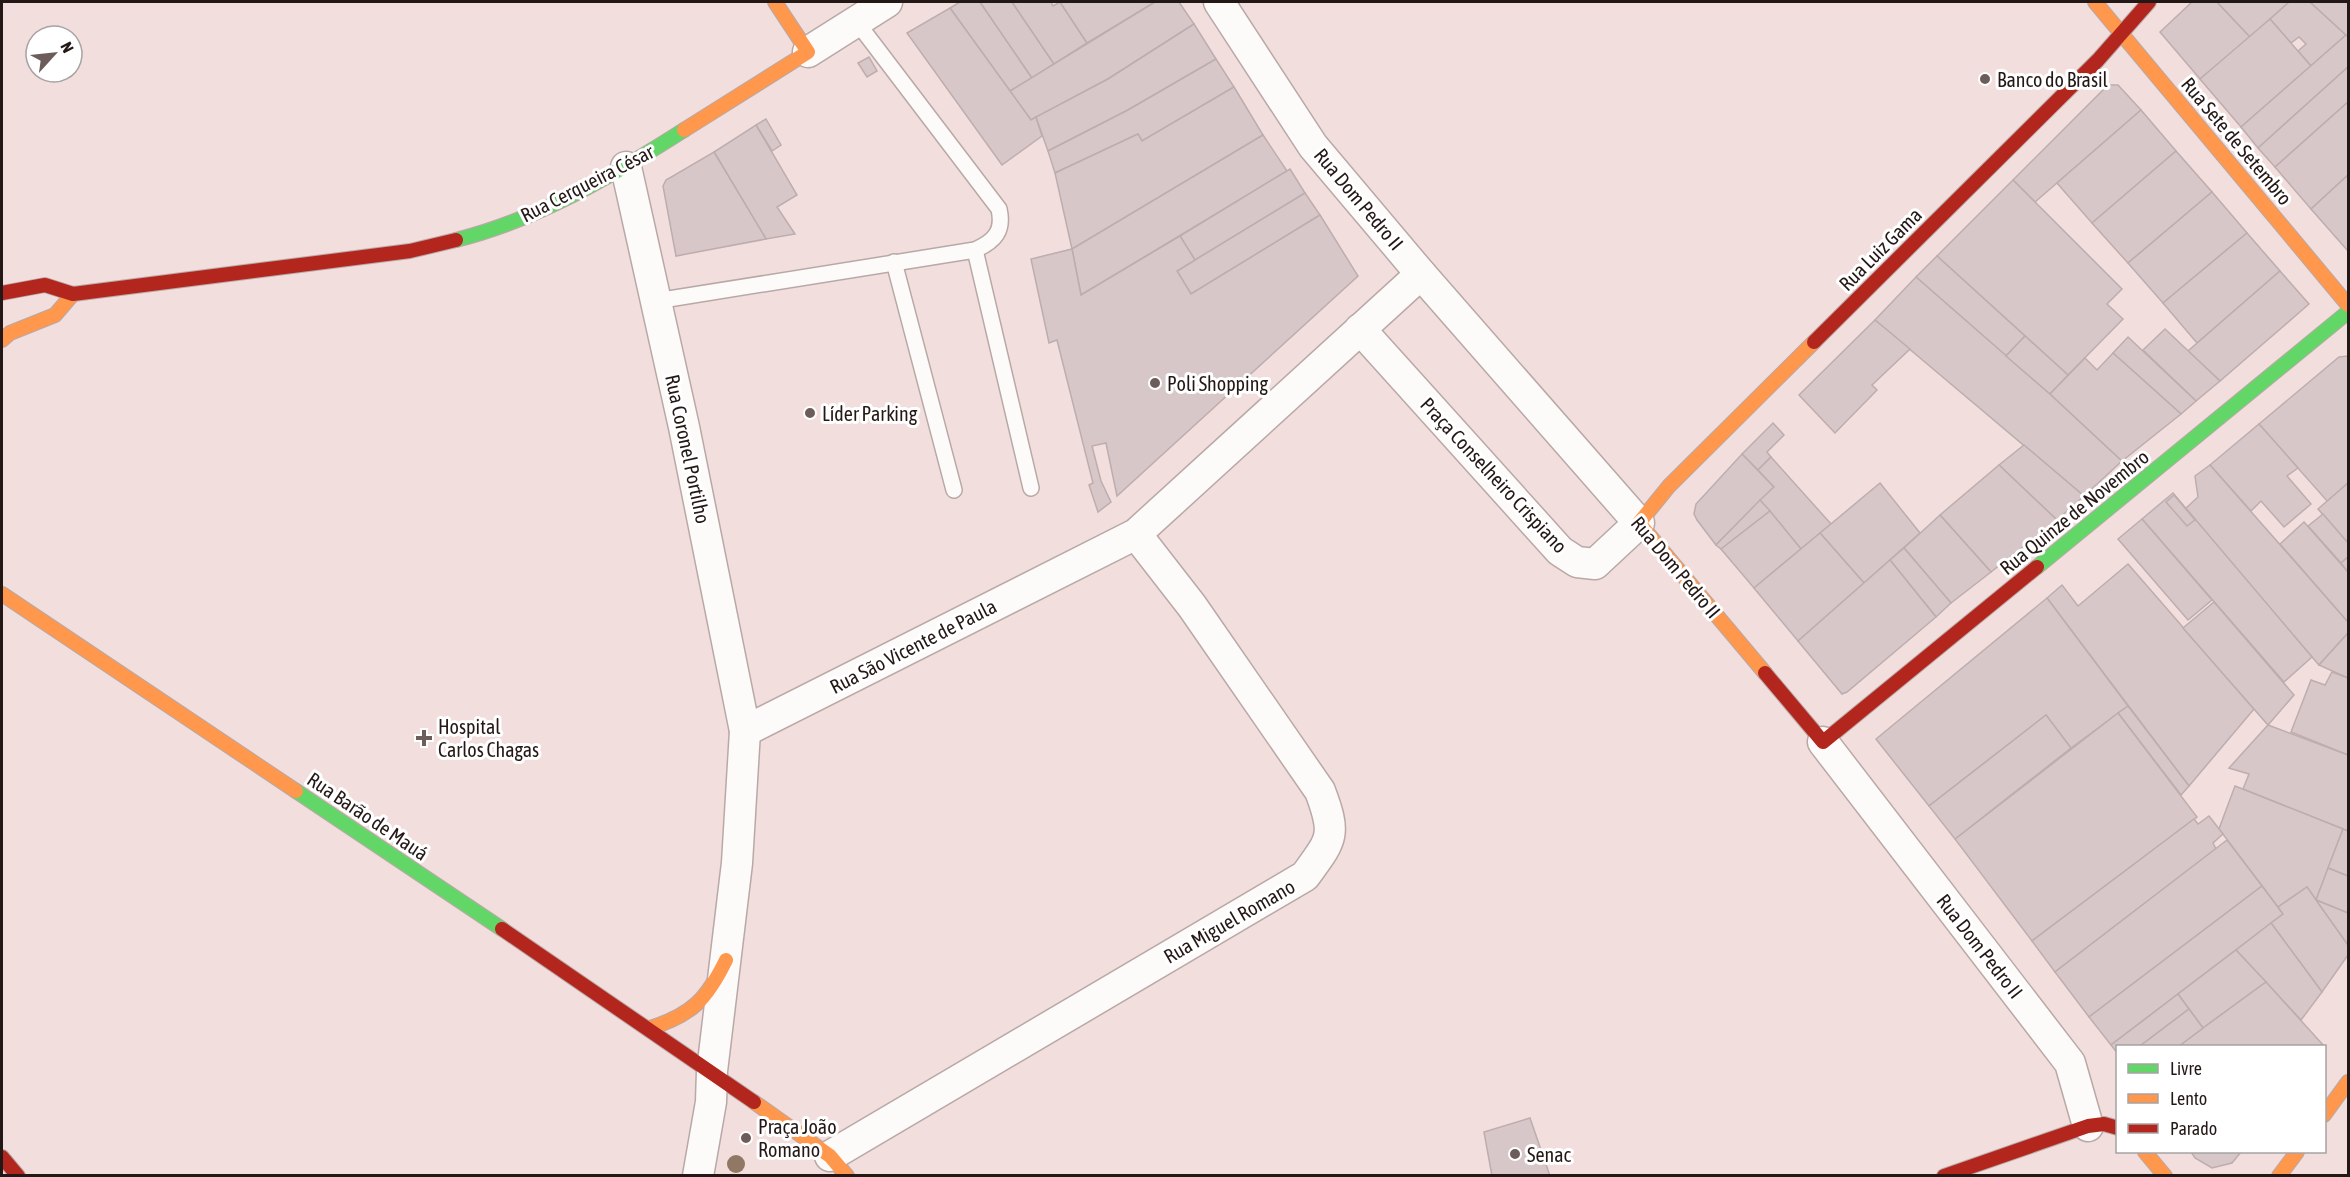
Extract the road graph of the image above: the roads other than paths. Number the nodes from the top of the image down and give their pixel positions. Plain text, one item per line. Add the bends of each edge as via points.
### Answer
1 (775, 2) edge
2 (887, 2) edge
3 (1219, 2) edge
4 (2095, 2) edge
5 (2149, 2) edge
6 (856, 21) junction
7 (2121, 32) junction
8 (808, 52) junction
9 (626, 167) junction
10 (975, 250) junction
11 (894, 262) junction
12 (1421, 274) junction
13 (2, 293) edge
14 (73, 294) junction
15 (656, 301) junction
16 (2349, 305) edge
17 (2349, 312) edge
18 (1360, 329) junction
19 (2, 340) edge
20 (1032, 488) dead end
21 (954, 490) dead end
22 (1639, 523) junction
23 (1136, 534) junction
24 (2, 594) edge
25 (744, 731) junction
26 (1822, 742) junction
27 (726, 960) junction
28 (651, 1028) junction
29 (712, 1071) junction
30 (2349, 1082) edge
31 (2326, 1113) edge
32 (2088, 1126) junction
33 (2116, 1127) edge
34 (2146, 1153) edge
35 (2296, 1153) edge
36 (2, 1156) edge
37 (838, 1166) edge
38 (15, 1174) edge
39 (698, 1176) edge
40 (1944, 1176) edge
41 (2165, 1176) edge
42 (2279, 1176) edge

1 - 8 street
2 - 6 street, Rua Cerqueira César
3 - 12 street, Rua Dom Pedro II via 1313,146
4 - 7 street, Rua Sete de Setembro
5 - 7 street, Rua Luiz Gama
6 - 8 street, Rua Cerqueira César
6 - 10 lane via 999,209 1002,222 998,234 992,243
7 - 16 street, Rua Sete de Setembro
7 - 22 street, Rua Luiz Gama via 2098,60 1669,486
8 - 9 street, Rua Cerqueira César
9 - 14 street, Rua Cerqueira César via 545,210 474,235 410,251
9 - 15 street, Rua Coronel Portilho
10 - 11 lane
10 - 20 lane
11 - 15 lane
11 - 21 lane
12 - 18 street, Rua São Vicente de Paula
12 - 22 street, Rua Dom Pedro II
13 - 14 street, Rua Cerqueira César via 45,285
14 - 19 street via 54,315
15 - 25 street, Rua Coronel Portilho
17 - 26 street, Rua Quinze de Novembro
18 - 22 street, Praça Conselheiro Crispiano via 1560,551 1577,562 1595,564
18 - 23 street, Rua São Vicente de Paula
22 - 26 street, Rua Dom Pedro II
23 - 25 street, Rua São Vicente de Paula
23 - 37 street, Rua Miguel Romano via 1192,606 1320,791 1332,821 1327,846 1305,876
24 - 28 street, Rua Barão de Mauá
25 - 27 street via 737,863
26 - 32 street, Rua Dom Pedro II via 2070,1063
27 - 28 street via 712,990 694,1010
27 - 29 street
28 - 29 street, Rua Barão de Mauá
29 - 37 street
29 - 39 street via 711,1102
30 - 31 street
32 - 33 street
32 - 40 street
34 - 41 street
35 - 42 street
36 - 38 street

